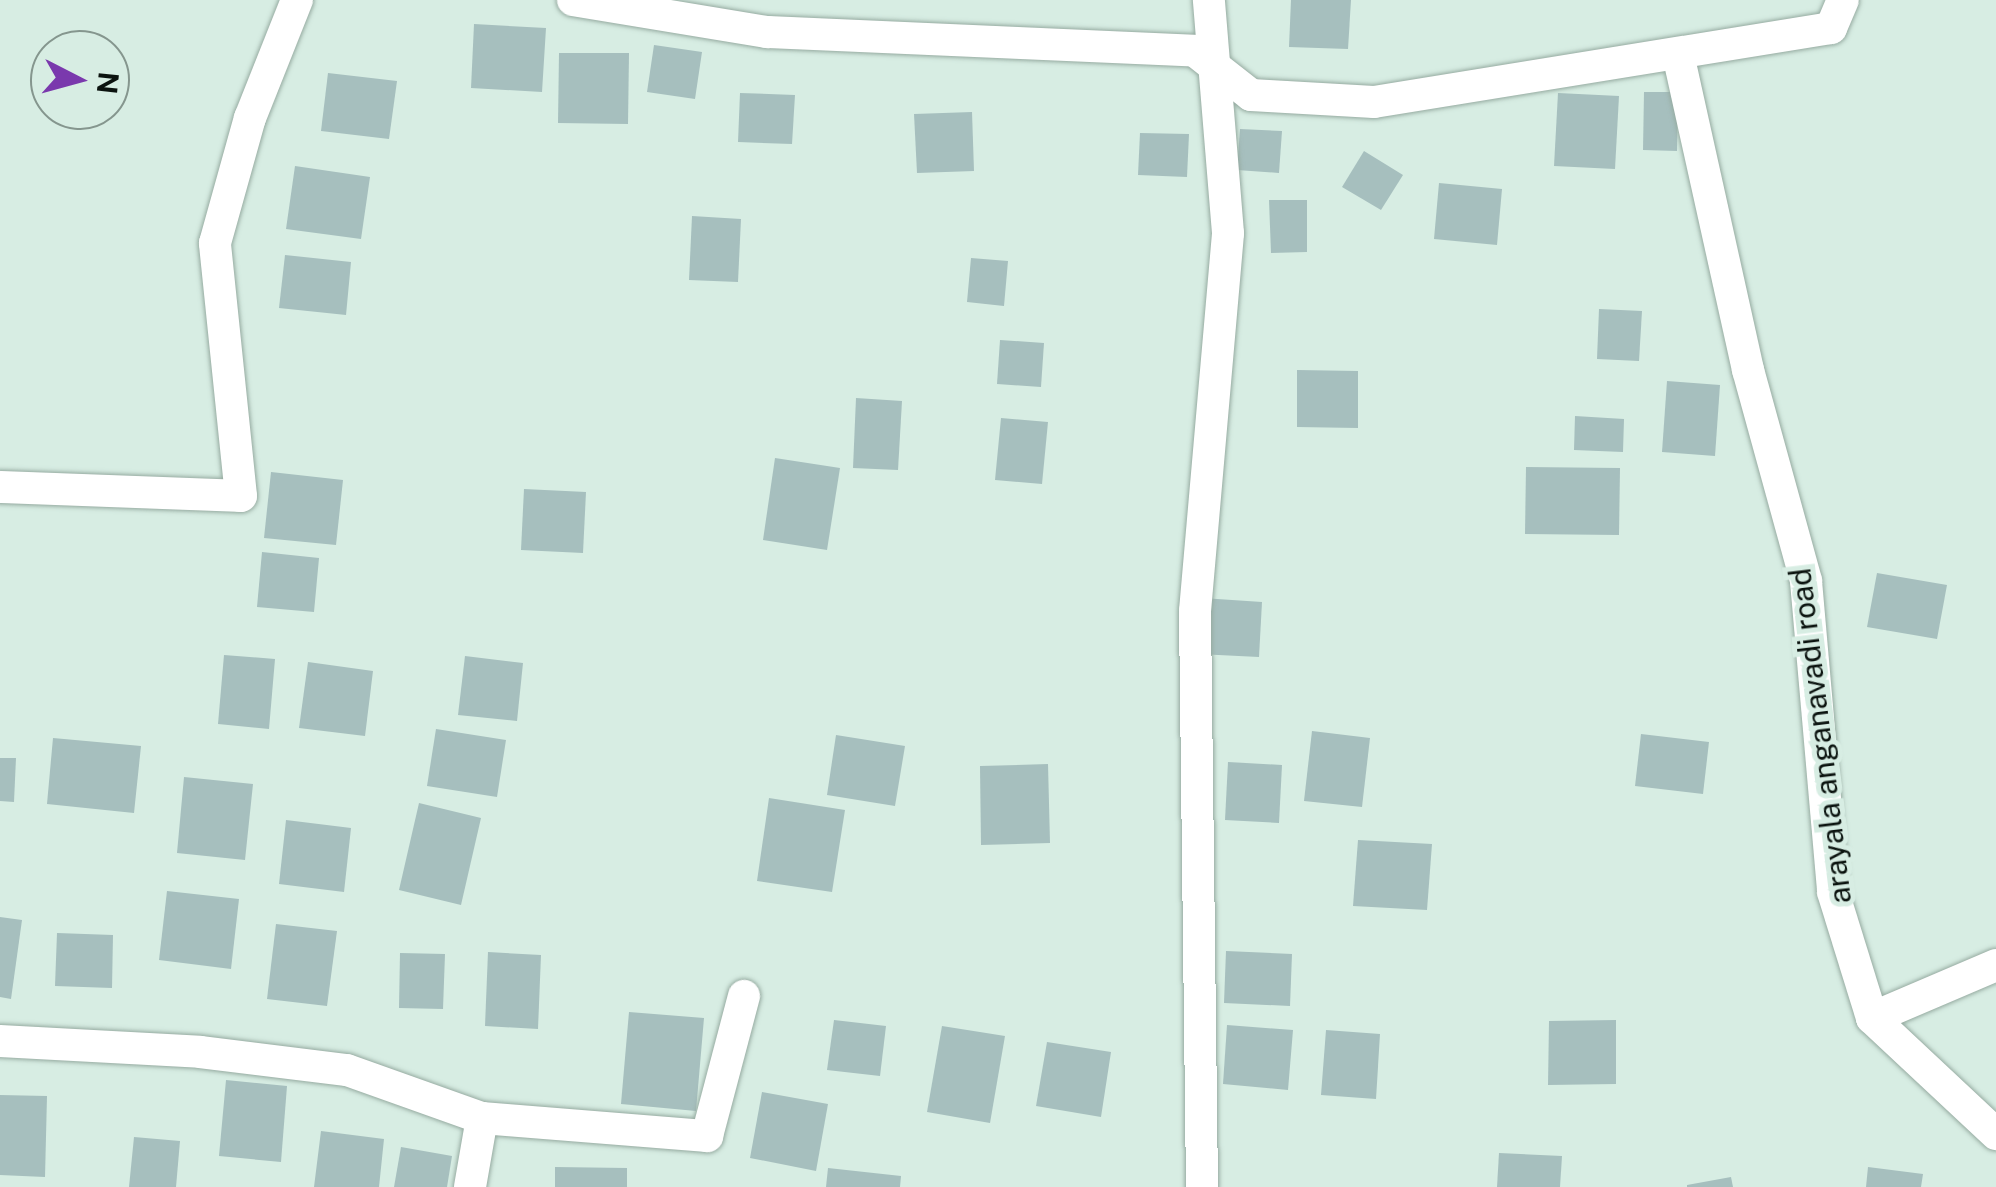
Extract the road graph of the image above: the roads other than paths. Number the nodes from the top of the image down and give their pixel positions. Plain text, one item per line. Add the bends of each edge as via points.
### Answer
1 (297, 0) edge
2 (574, 0) edge
3 (1209, 0) edge
4 (1843, 0) edge
5 (1678, 54) junction
6 (1219, 70) junction
7 (0, 488) edge
8 (1996, 966) edge
9 (744, 996) dead end
10 (1872, 1018) junction
11 (0, 1041) edge
12 (482, 1118) junction
13 (1996, 1134) edge
14 (470, 1187) edge
15 (1202, 1187) edge

1 - 7 street via 250,118 216,242 241,496
2 - 6 street via 767,32 1195,52
3 - 6 street
4 - 5 street via 1831,28
5 - 6 street via 1374,102 1251,95
5 - 10 street, arayala anganavadi road via 1748,370 1806,581 1833,892
6 - 15 street via 1228,233 1195,611
8 - 10 street
9 - 12 street via 707,1136
10 - 13 street, arayala anganavadi road
11 - 12 street via 200,1052 347,1070
12 - 14 street

